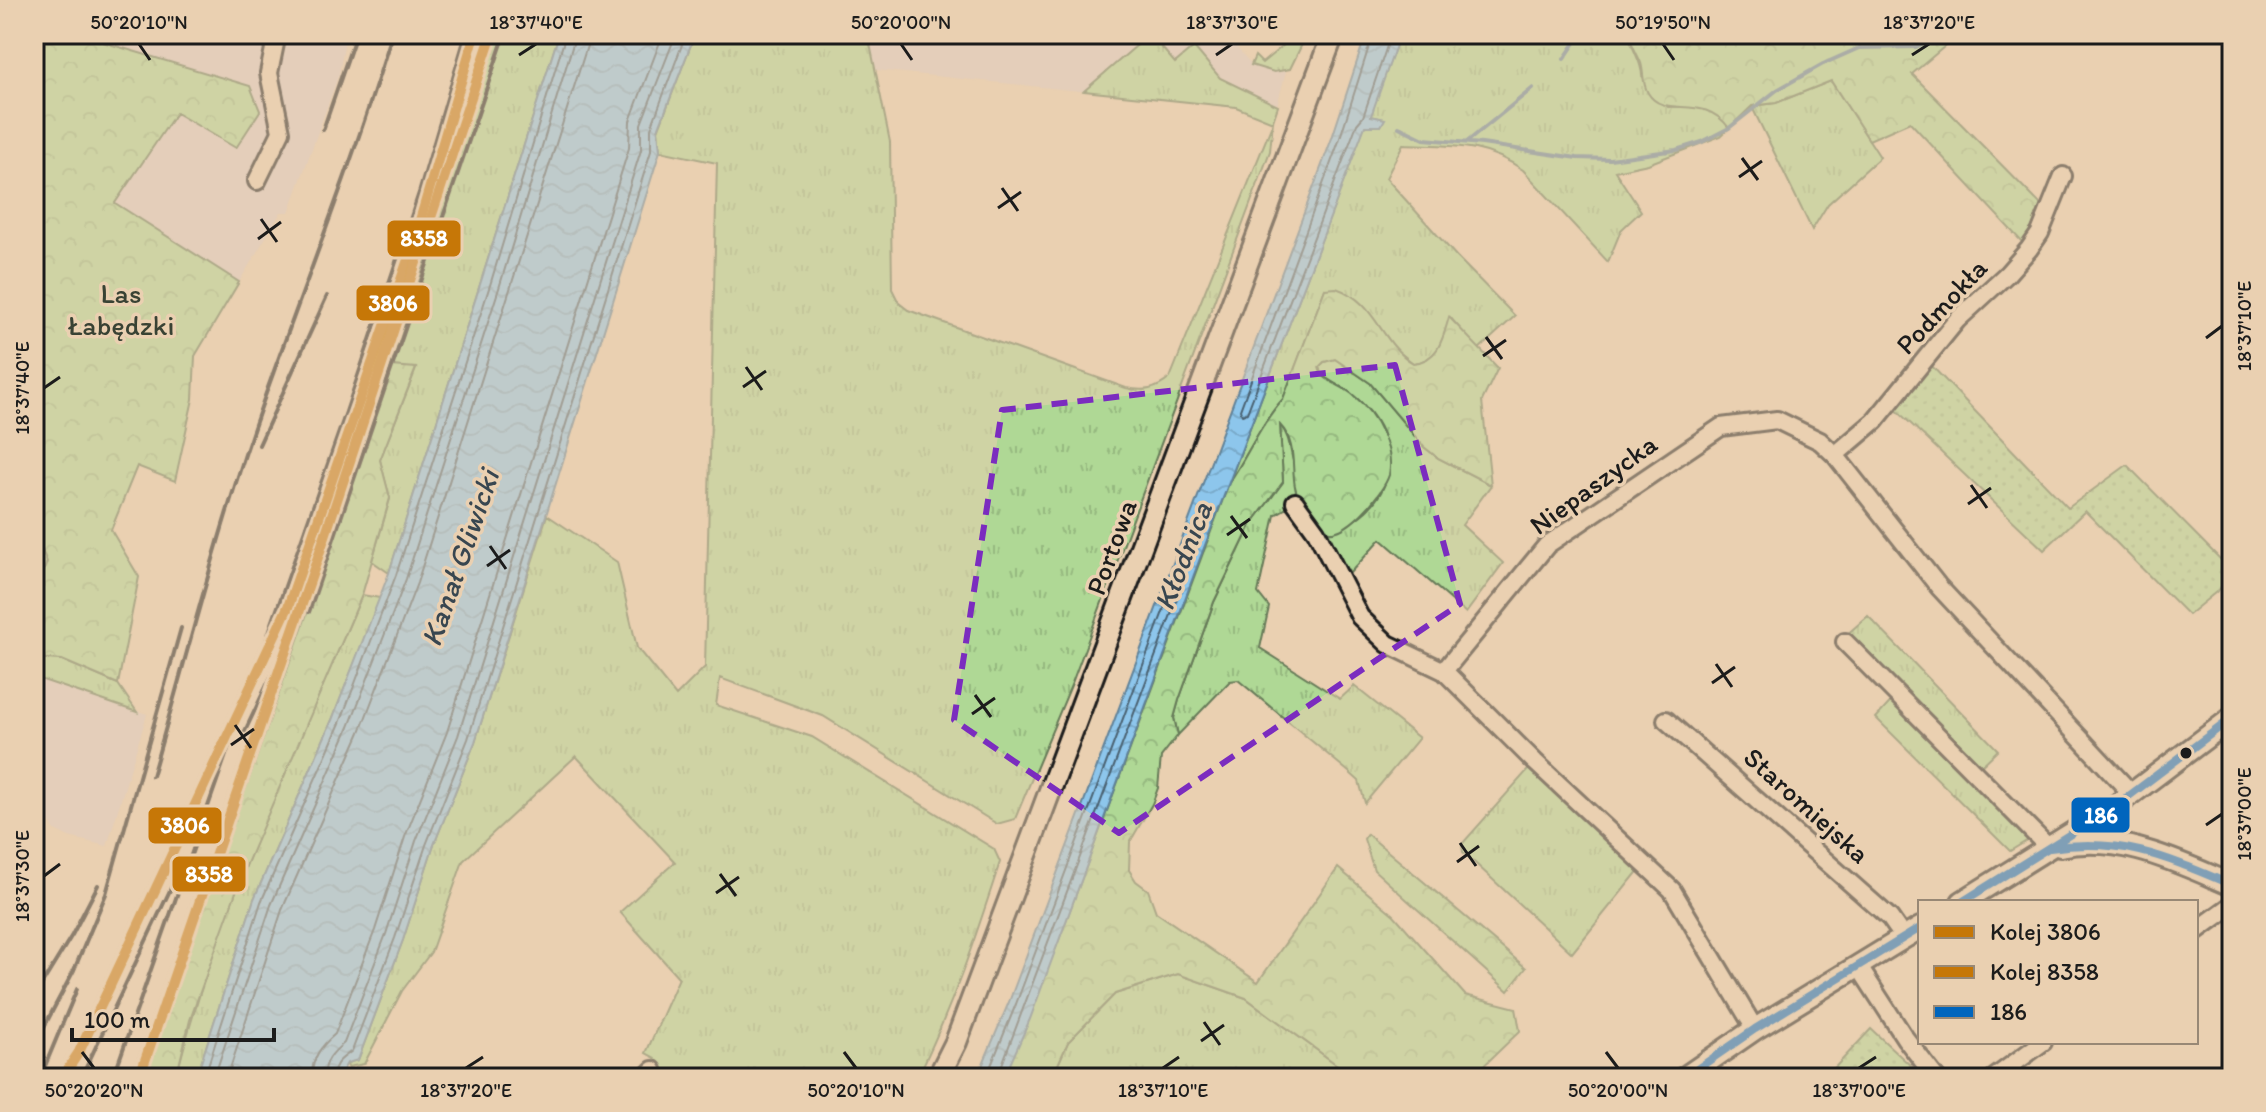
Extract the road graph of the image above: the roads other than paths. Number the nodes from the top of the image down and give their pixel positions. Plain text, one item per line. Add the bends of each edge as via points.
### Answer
1 (277, 34) edge
2 (1333, 34) edge
3 (2063, 176) dead end
4 (257, 181) dead end
5 (1835, 455) junction
6 (1295, 502) dead end
7 (1845, 642) dead end
8 (1444, 671) junction
9 (2232, 718) edge
10 (1666, 720) dead end
11 (2132, 794) junction
12 (2106, 812) junction
13 (2124, 845) junction
14 (2049, 848) junction
15 (2232, 885) edge
16 (1965, 900) edge
17 (2232, 905) edge
18 (2198, 930) edge
19 (1912, 933) edge
20 (1859, 967) junction
21 (1755, 1029) junction
22 (2040, 1044) edge
23 (938, 1078) edge
24 (1684, 1078) edge
25 (1936, 1078) edge
26 (1994, 1078) edge

1 - 4 street via 269,73 281,132
2 - 23 street, Portowa via 956,1042
3 - 5 street, Podmokła via 2029,249 1957,320 1875,421
5 - 8 street, Niepaszycka via 1820,441 1777,420 1721,427 1547,545
5 - 11 street, Niepaszycka via 1939,587
6 - 8 street via 1316,531 1360,617 1388,644
7 - 14 street
8 - 21 street via 1672,890
9 - 11 street
10 - 19 street, Staromiejska
11 - 12 street
12 - 13 street via 2103,823 2110,838
12 - 14 street
13 - 14 street
13 - 15 street
14 - 16 street
17 - 18 street
19 - 20 street, Staromiejska
20 - 21 street, Staromiejska
20 - 25 street
21 - 24 street, Staromiejska
22 - 26 street

